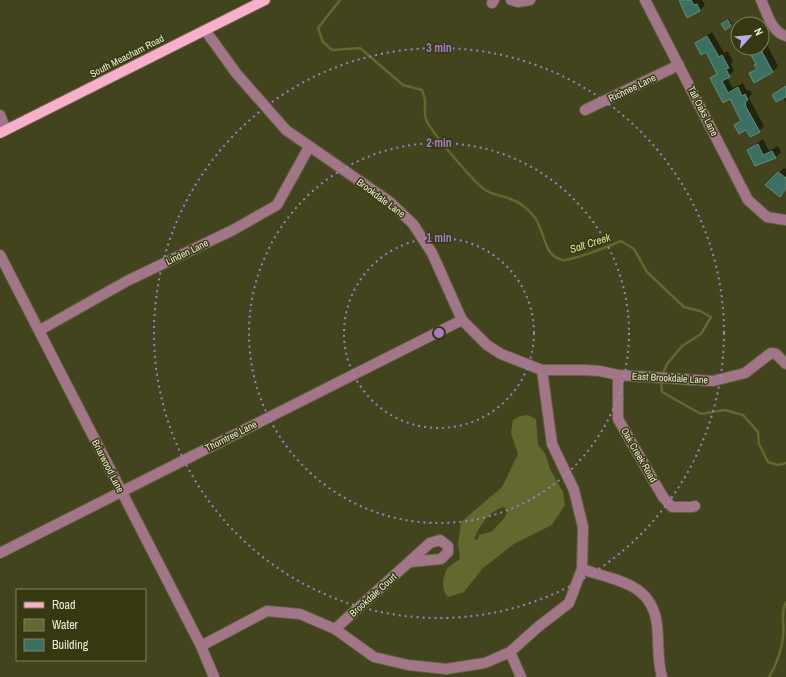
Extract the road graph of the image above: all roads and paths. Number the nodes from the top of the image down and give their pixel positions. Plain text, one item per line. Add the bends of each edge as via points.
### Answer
1 (265, 0) edge
2 (511, 0) edge
3 (530, 0) edge
4 (645, 0) edge
5 (760, 0) edge
6 (205, 30) junction
7 (786, 36) edge
8 (679, 65) junction
9 (585, 110) dead end
10 (0, 115) edge
11 (3, 131) edge
12 (309, 147) junction
13 (786, 220) edge
14 (0, 255) edge
15 (462, 320) junction
16 (40, 330) junction
17 (786, 364) edge
18 (542, 370) junction
19 (618, 376) junction
20 (120, 492) junction
21 (695, 506) dead end
22 (0, 553) edge
23 (410, 562) dead end
24 (582, 569) junction
25 (335, 629) junction
26 (201, 646) junction
27 (510, 652) junction
28 (214, 677) edge
29 (520, 677) edge
30 (662, 677) edge

1 - 6 main road, South Meacham Road
2 - 3 street
4 - 8 street, Tall Oaks Lane
5 - 7 street via 779,34
6 - 11 main road, South Meacham Road
6 - 12 street, Brookdale Lane via 265,108 286,130
8 - 9 street, Richnee Lane
8 - 13 street, Tall Oaks Lane via 748,200 767,217
10 - 11 street
12 - 15 street, Brookdale Lane via 390,202 413,224 432,253
12 - 16 street, Linden Lane via 277,205 233,230 127,281
14 - 16 street, Briarwood Lane
15 - 18 street, Brookdale Lane via 487,345 501,354
15 - 20 street, Thorntree Lane
16 - 20 street, Briarwood Lane
17 - 19 street, East Brookdale Lane via 771,353 745,373 713,381
18 - 19 street, East Brookdale Lane via 600,371
18 - 24 street via 552,444 574,490 583,527
19 - 21 street, Oak Creek Road via 618,419 663,498 672,507
20 - 22 street, Thorntree Lane
20 - 26 street, Briarwood Lane
23 - 25 street, Brookdale Court
24 - 27 street via 569,603
24 - 30 street via 634,587 648,598 657,623
25 - 26 street via 300,614 267,611
25 - 27 street via 374,657 408,665 446,669 485,663
26 - 28 street, Briarwood Lane
27 - 29 street

